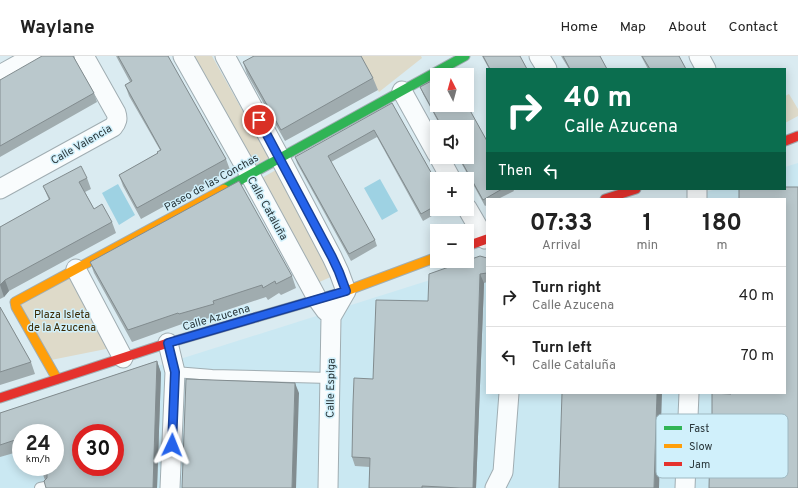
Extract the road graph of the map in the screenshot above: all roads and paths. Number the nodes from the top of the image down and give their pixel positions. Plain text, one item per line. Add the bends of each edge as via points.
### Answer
1 (34, 56) edge
2 (84, 56) edge
3 (183, 56) edge
4 (465, 56) edge
5 (539, 56) edge
6 (699, 56) edge
7 (249, 59) edge
8 (228, 63) edge
9 (546, 68) edge
10 (705, 68) edge
11 (0, 75) edge
12 (402, 91) junction
13 (798, 136) edge
14 (430, 141) edge
15 (786, 141) edge
16 (280, 158) junction
17 (250, 175) junction
18 (0, 189) edge
19 (631, 190) edge
20 (612, 194) edge
21 (472, 216) edge
22 (486, 239) edge
23 (474, 243) edge
24 (430, 260) edge
25 (76, 269) junction
26 (346, 291) junction
27 (318, 300) junction
28 (331, 317) junction
29 (168, 343) junction
30 (123, 358) junction
31 (175, 372) junction
32 (330, 378) junction
33 (57, 379) junction
34 (509, 394) edge
35 (689, 394) edge
36 (0, 398) edge
37 (688, 414) edge
38 (685, 478) edge
39 (503, 483) edge
40 (170, 488) edge
41 (328, 488) edge
42 (685, 488) edge

1 - 11 street
2 - 18 street, Calle Valencia via 116,113 116,124
3 - 17 street, Calle Cataluña
4 - 12 street, Paseo de las Conchas
5 - 9 street
6 - 10 street
7 - 8 street
8 - 16 street
12 - 14 street
12 - 16 street, Paseo de las Conchas
13 - 15 street
16 - 17 street, Paseo de las Conchas
16 - 26 street via 339,272
17 - 25 street, Paseo de las Conchas
17 - 27 street, Calle Cataluña
19 - 20 street
21 - 22 street
22 - 23 street
24 - 26 street, Calle Azucena
25 - 30 street
25 - 33 street, Paseo de las Conchas via 15,302
26 - 27 street, Calle Azucena
26 - 28 street, Calle Espiga
27 - 28 street, Calle Cataluña
27 - 29 street, Calle Azucena
28 - 32 street, Calle Espiga
29 - 30 street, Calle Azucena
29 - 31 street
30 - 33 street, Calle Azucena
31 - 32 lane
31 - 40 street
32 - 41 street, Calle Espiga
33 - 36 street, Calle Azucena
34 - 39 street
35 - 37 street
38 - 42 street

